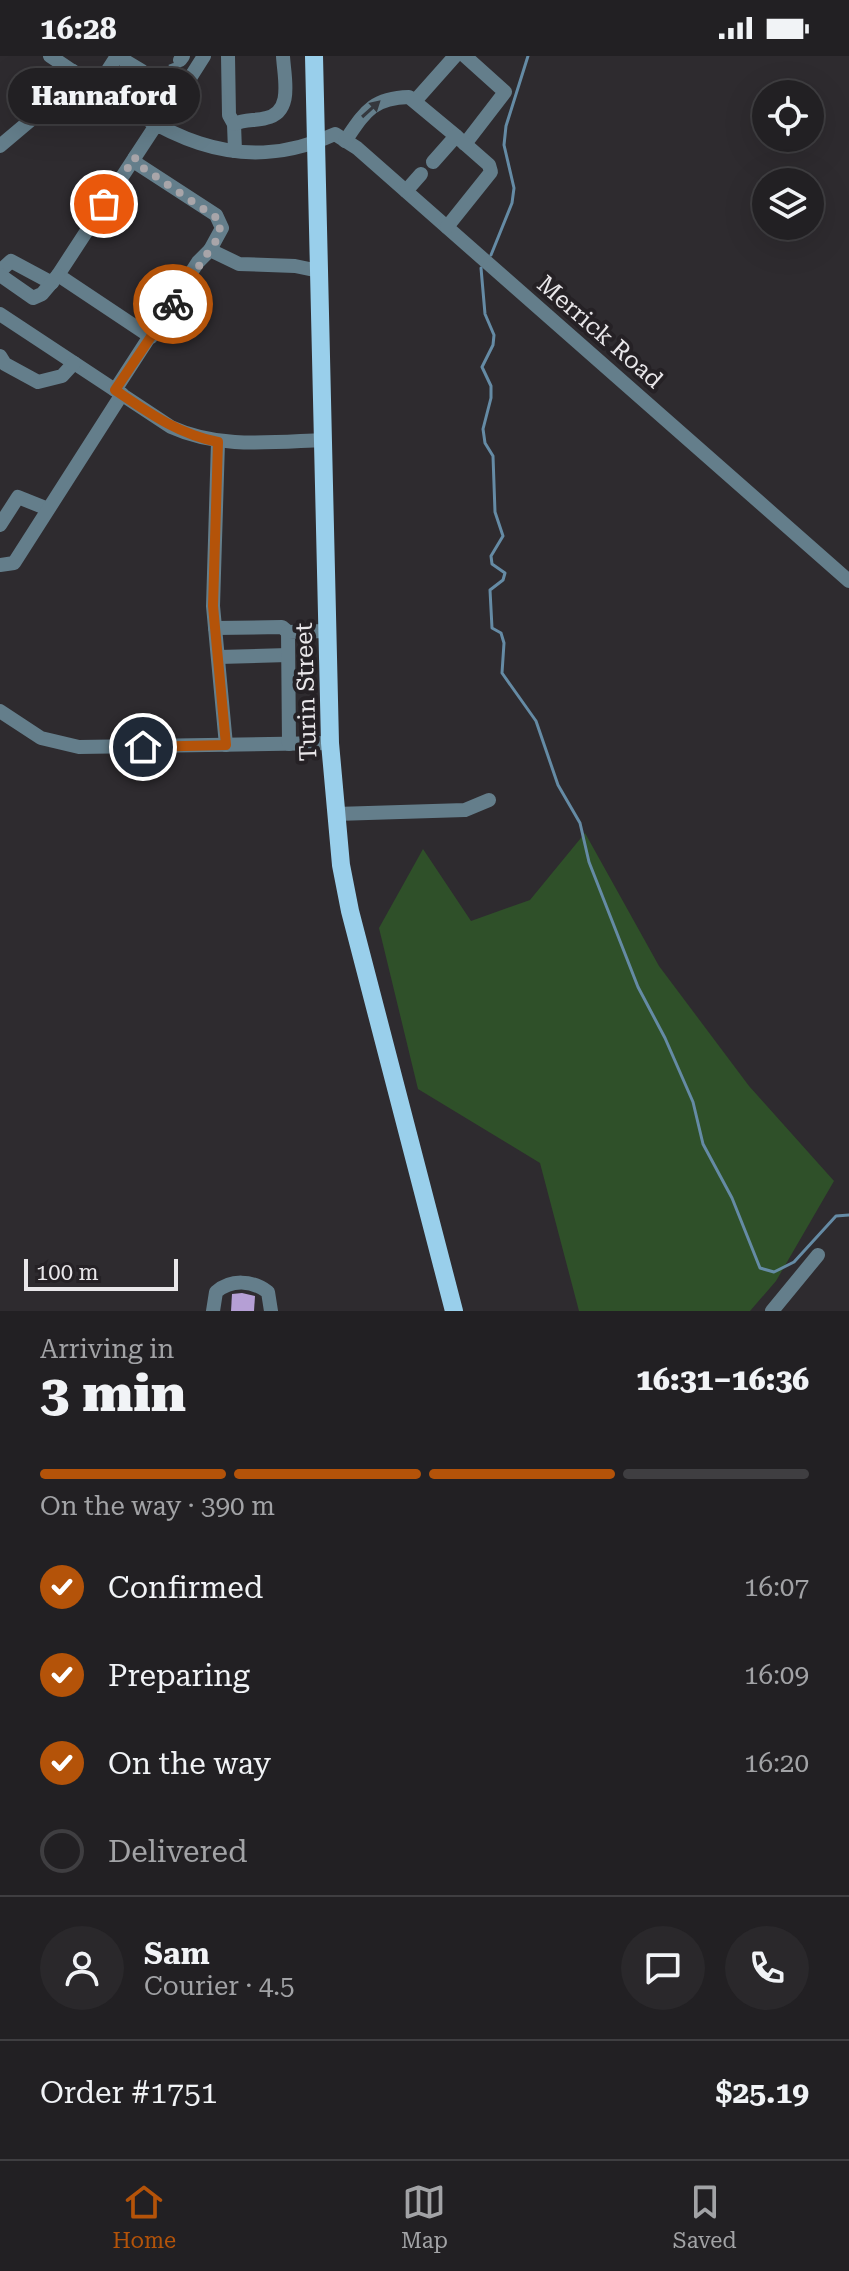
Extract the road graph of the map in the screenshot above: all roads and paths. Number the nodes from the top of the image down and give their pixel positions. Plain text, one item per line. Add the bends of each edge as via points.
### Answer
1 (50, 56) edge
2 (79, 56) edge
3 (204, 56) edge
4 (228, 56) edge
5 (283, 56) edge
6 (314, 56) edge
7 (455, 56) edge
8 (465, 56) edge
9 (179, 62) edge
10 (72, 70) junction
11 (153, 78) junction
12 (97, 87) junction
13 (180, 96) junction
14 (412, 99) junction
15 (234, 124) junction
16 (158, 126) junction
17 (460, 140) junction
18 (345, 141) junction
19 (316, 143) junction
20 (0, 146) edge
21 (235, 151) junction
22 (135, 157) junction
23 (433, 162) dead end
24 (421, 174) dead end
25 (406, 191) junction
26 (447, 227) junction
27 (319, 247) junction
28 (210, 250) junction
29 (295, 266) junction
30 (319, 271) junction
31 (0, 273) edge
32 (55, 279) junction
33 (0, 314) edge
34 (151, 337) junction
35 (0, 356) edge
36 (74, 363) junction
37 (118, 392) junction
38 (323, 440) junction
39 (218, 442) junction
40 (48, 509) junction
41 (0, 525) edge
42 (0, 565) edge
43 (849, 581) edge
44 (215, 628) junction
45 (327, 631) junction
46 (288, 632) junction
47 (288, 655) junction
48 (219, 657) junction
49 (0, 711) edge
50 (330, 743) junction
51 (289, 744) junction
52 (226, 745) junction
53 (489, 800) dead end
54 (336, 814) junction
55 (818, 1255) dead end
56 (213, 1311) edge
57 (271, 1311) edge
58 (454, 1311) edge
59 (772, 1311) edge

1 - 10 street
2 - 10 street
3 - 13 street
4 - 15 street via 229,115
5 - 15 street via 282,108 267,118
6 - 19 main road, Turin Street
7 - 14 street
8 - 17 street via 505,92
9 - 11 street
10 - 12 street
10 - 20 street via 45,108
11 - 12 street via 117,56
11 - 13 street
12 - 16 street
13 - 16 street
14 - 17 street
18 -> 14 street via 375,103
15 - 21 street
16 - 21 street via 201,147
16 - 22 street
17 - 23 street
17 - 26 street via 491,172
18 - 19 street via 335,134
18 - 25 street, Merrick Road
19 - 21 street via 297,149
19 - 27 main road, Turin Street
22 - 28 street via 136,163 216,215 222,228
22 - 32 street
24 - 25 street
25 - 26 street, Merrick Road
26 - 43 street, Merrick Road
27 - 29 street
27 - 30 main road, Turin Street
28 - 29 street via 239,264
28 - 34 street
29 - 30 street
30 - 38 main road, Turin Street
31 - 32 street via 11,261
31 - 32 street via 33,298
32 - 34 street
33 - 36 street
34 - 37 street
35 - 36 street via 38,382 62,376
36 - 37 street
37 - 39 street via 171,427
37 - 40 street
38 - 39 street
38 - 45 main road, Turin Street
39 - 44 street
40 - 41 street via 18,497
40 - 42 street via 14,563
44 - 46 street via 282,627
44 - 48 street
45 - 46 street
45 - 50 main road, Turin Street
46 - 47 street
47 - 48 street
47 - 51 street
48 - 52 street
49 - 52 street via 41,738 79,747
50 - 51 street
50 - 54 main road, Turin Street
51 - 52 street
53 - 54 street via 465,810
54 - 58 main road, Turin Street via 350,911
55 - 59 street
56 - 57 street via 216,1292 225,1284 248,1282 268,1292

